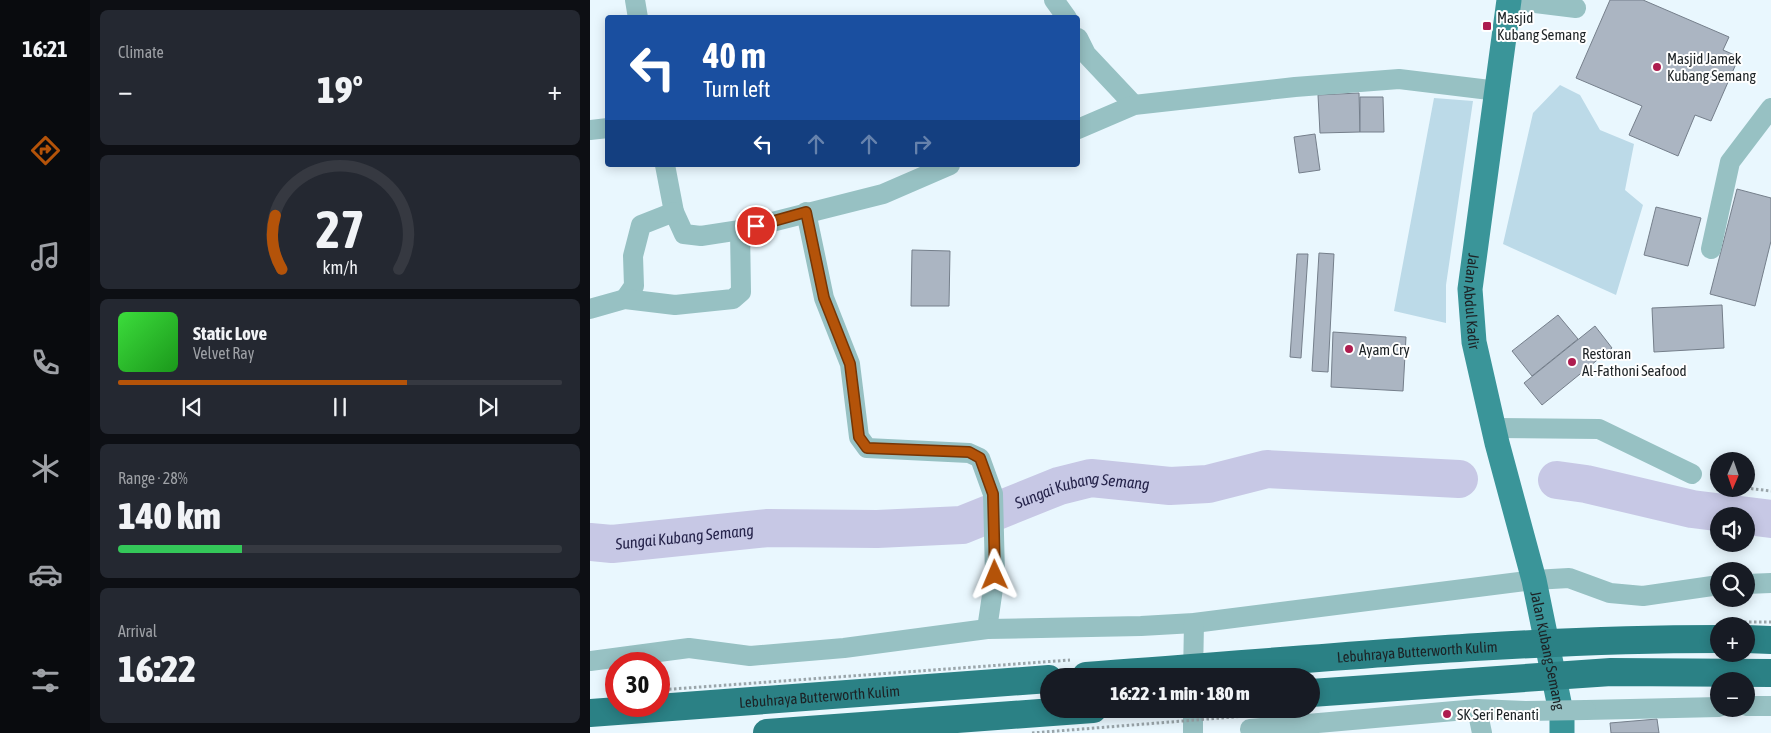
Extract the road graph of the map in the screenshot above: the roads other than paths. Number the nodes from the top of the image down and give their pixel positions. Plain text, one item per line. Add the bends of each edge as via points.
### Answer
1 (635, 0) edge
2 (1054, 0) edge
3 (1510, 0) edge
4 (1576, 8) dead end
5 (638, 15) edge
6 (1065, 15) edge
7 (1080, 42) edge
8 (1498, 91) junction
9 (1134, 105) junction
10 (1771, 108) edge
11 (605, 128) edge
12 (1080, 128) edge
13 (590, 130) edge
14 (665, 167) edge
15 (945, 167) edge
16 (674, 212) junction
17 (806, 212) junction
18 (740, 230) junction
19 (1711, 249) dead end
20 (624, 299) junction
21 (590, 309) edge
22 (1495, 435) junction
23 (1692, 474) dead end
24 (1532, 574) junction
25 (1771, 583) edge
26 (1755, 584) edge
27 (1710, 586) edge
28 (1194, 623) junction
29 (987, 629) junction
30 (1710, 639) edge
31 (1755, 639) edge
32 (1771, 640) edge
33 (590, 661) edge
34 (1193, 668) edge
35 (1196, 668) edge
36 (1771, 672) edge
37 (1040, 680) edge
38 (1320, 691) edge
39 (1755, 706) edge
40 (1771, 706) edge
41 (1710, 707) edge
42 (1477, 709) junction
43 (590, 713) edge
44 (1040, 713) edge
45 (1193, 718) edge
46 (1250, 730) dead end
47 (767, 733) edge
48 (1193, 733) edge
49 (1482, 733) edge
50 (1562, 733) edge

1 - 5 street
2 - 6 street
3 - 4 street
3 - 8 main road, Jalan Abdul Kadir
7 - 9 street via 1086,54
8 - 9 street via 1399,79
8 - 22 main road, Jalan Abdul Kadir via 1470,290 1474,342
9 - 12 street
10 - 19 street via 1730,162
11 - 13 street
14 - 16 street
15 - 17 street via 883,194
16 - 18 street via 684,234 700,236
16 - 20 street via 641,225 633,256 634,286
17 - 18 street
17 - 29 street via 824,298 850,364 859,437 867,448 969,452 980,458 993,494 995,575
18 - 20 street via 741,292 734,299 675,305
20 - 21 street
22 - 23 street via 1599,429
22 - 24 main road, Jalan Abdul Kadir
24 - 27 street via 1569,578 1610,593 1643,596
24 - 28 street
24 - 50 main road, Jalan Kubang Semang via 1562,717
25 - 26 street
28 - 29 street
28 - 34 street
29 - 33 street via 844,648 750,656 689,648
30 - 35 highway, Lebuhraya Butterworth Kulim, bridge via 1608,639
31 - 32 highway
36 - 38 highway, bridge via 1611,672
37 - 43 highway, Lebuhraya Butterworth Kulim
39 - 40 street
41 - 42 street, bridge
42 - 46 street
42 - 49 street
44 - 47 highway
45 - 48 street

